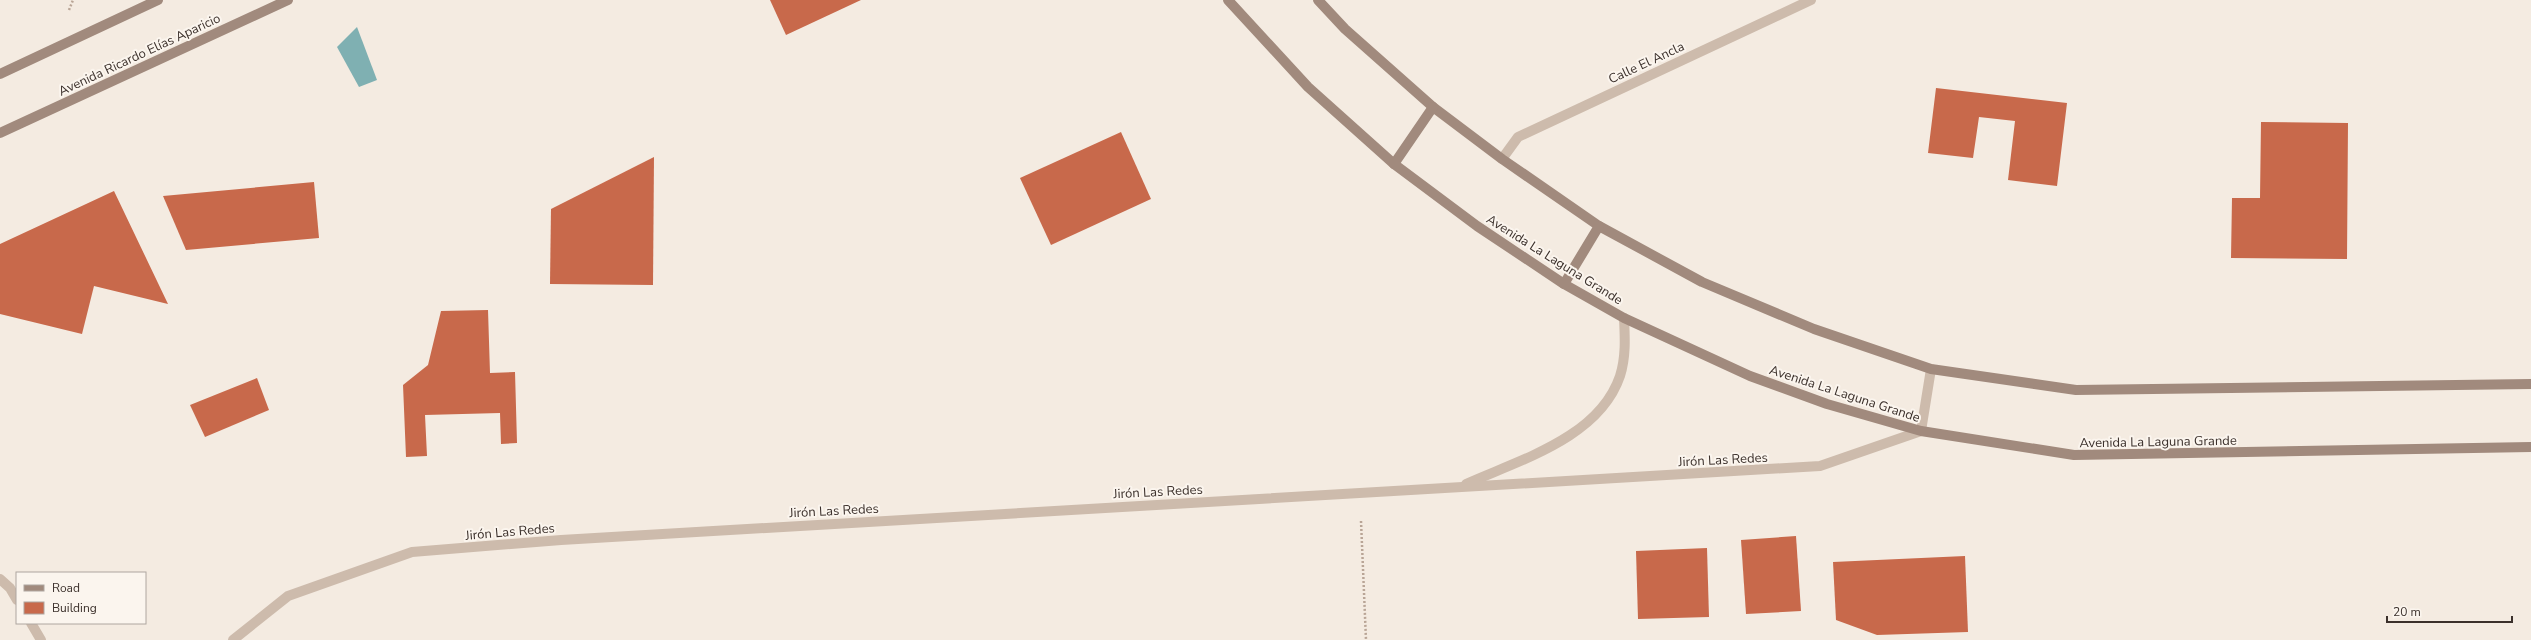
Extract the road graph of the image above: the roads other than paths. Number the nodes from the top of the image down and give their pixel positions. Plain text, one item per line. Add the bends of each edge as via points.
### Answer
1 (158, 0) edge
2 (288, 0) edge
3 (1228, 0) edge
4 (1318, 0) edge
5 (1811, 0) edge
6 (0, 74) edge
7 (1433, 107) junction
8 (0, 133) edge
9 (1502, 159) junction
10 (1394, 164) junction
11 (1599, 226) junction
12 (1564, 284) junction
13 (1624, 318) junction
14 (1931, 369) junction
15 (2531, 384) edge
16 (1921, 431) junction
17 (2531, 447) edge
18 (1459, 487) junction
19 (0, 579) edge
20 (16, 598) edge
21 (32, 624) edge
22 (41, 640) edge
23 (233, 640) edge

1 - 6 street
2 - 8 street, Avenida Ricardo Elías Aparicio
3 - 10 street, Avenida La Laguna Grande via 1308,87
4 - 7 street via 1345,29
5 - 9 street, Calle El Ancla via 1518,137
7 - 9 street
7 - 10 street
9 - 11 street
10 - 12 street, Avenida La Laguna Grande via 1477,226
11 - 12 street
11 - 14 street via 1702,282 1814,329
12 - 13 street, Avenida La Laguna Grande
13 - 16 street, Avenida La Laguna Grande via 1750,376 1827,404
13 - 18 street, Jirón Las Redes via 1625,351 1620,376 1608,400 1588,421 1557,443
14 - 15 street via 2076,390
14 - 16 street
16 - 17 street, Avenida La Laguna Grande via 2074,455
16 - 18 street, Jirón Las Redes via 1820,466
18 - 23 street, Jirón Las Redes via 569,539 412,552 288,596
19 - 20 street
21 - 22 street

